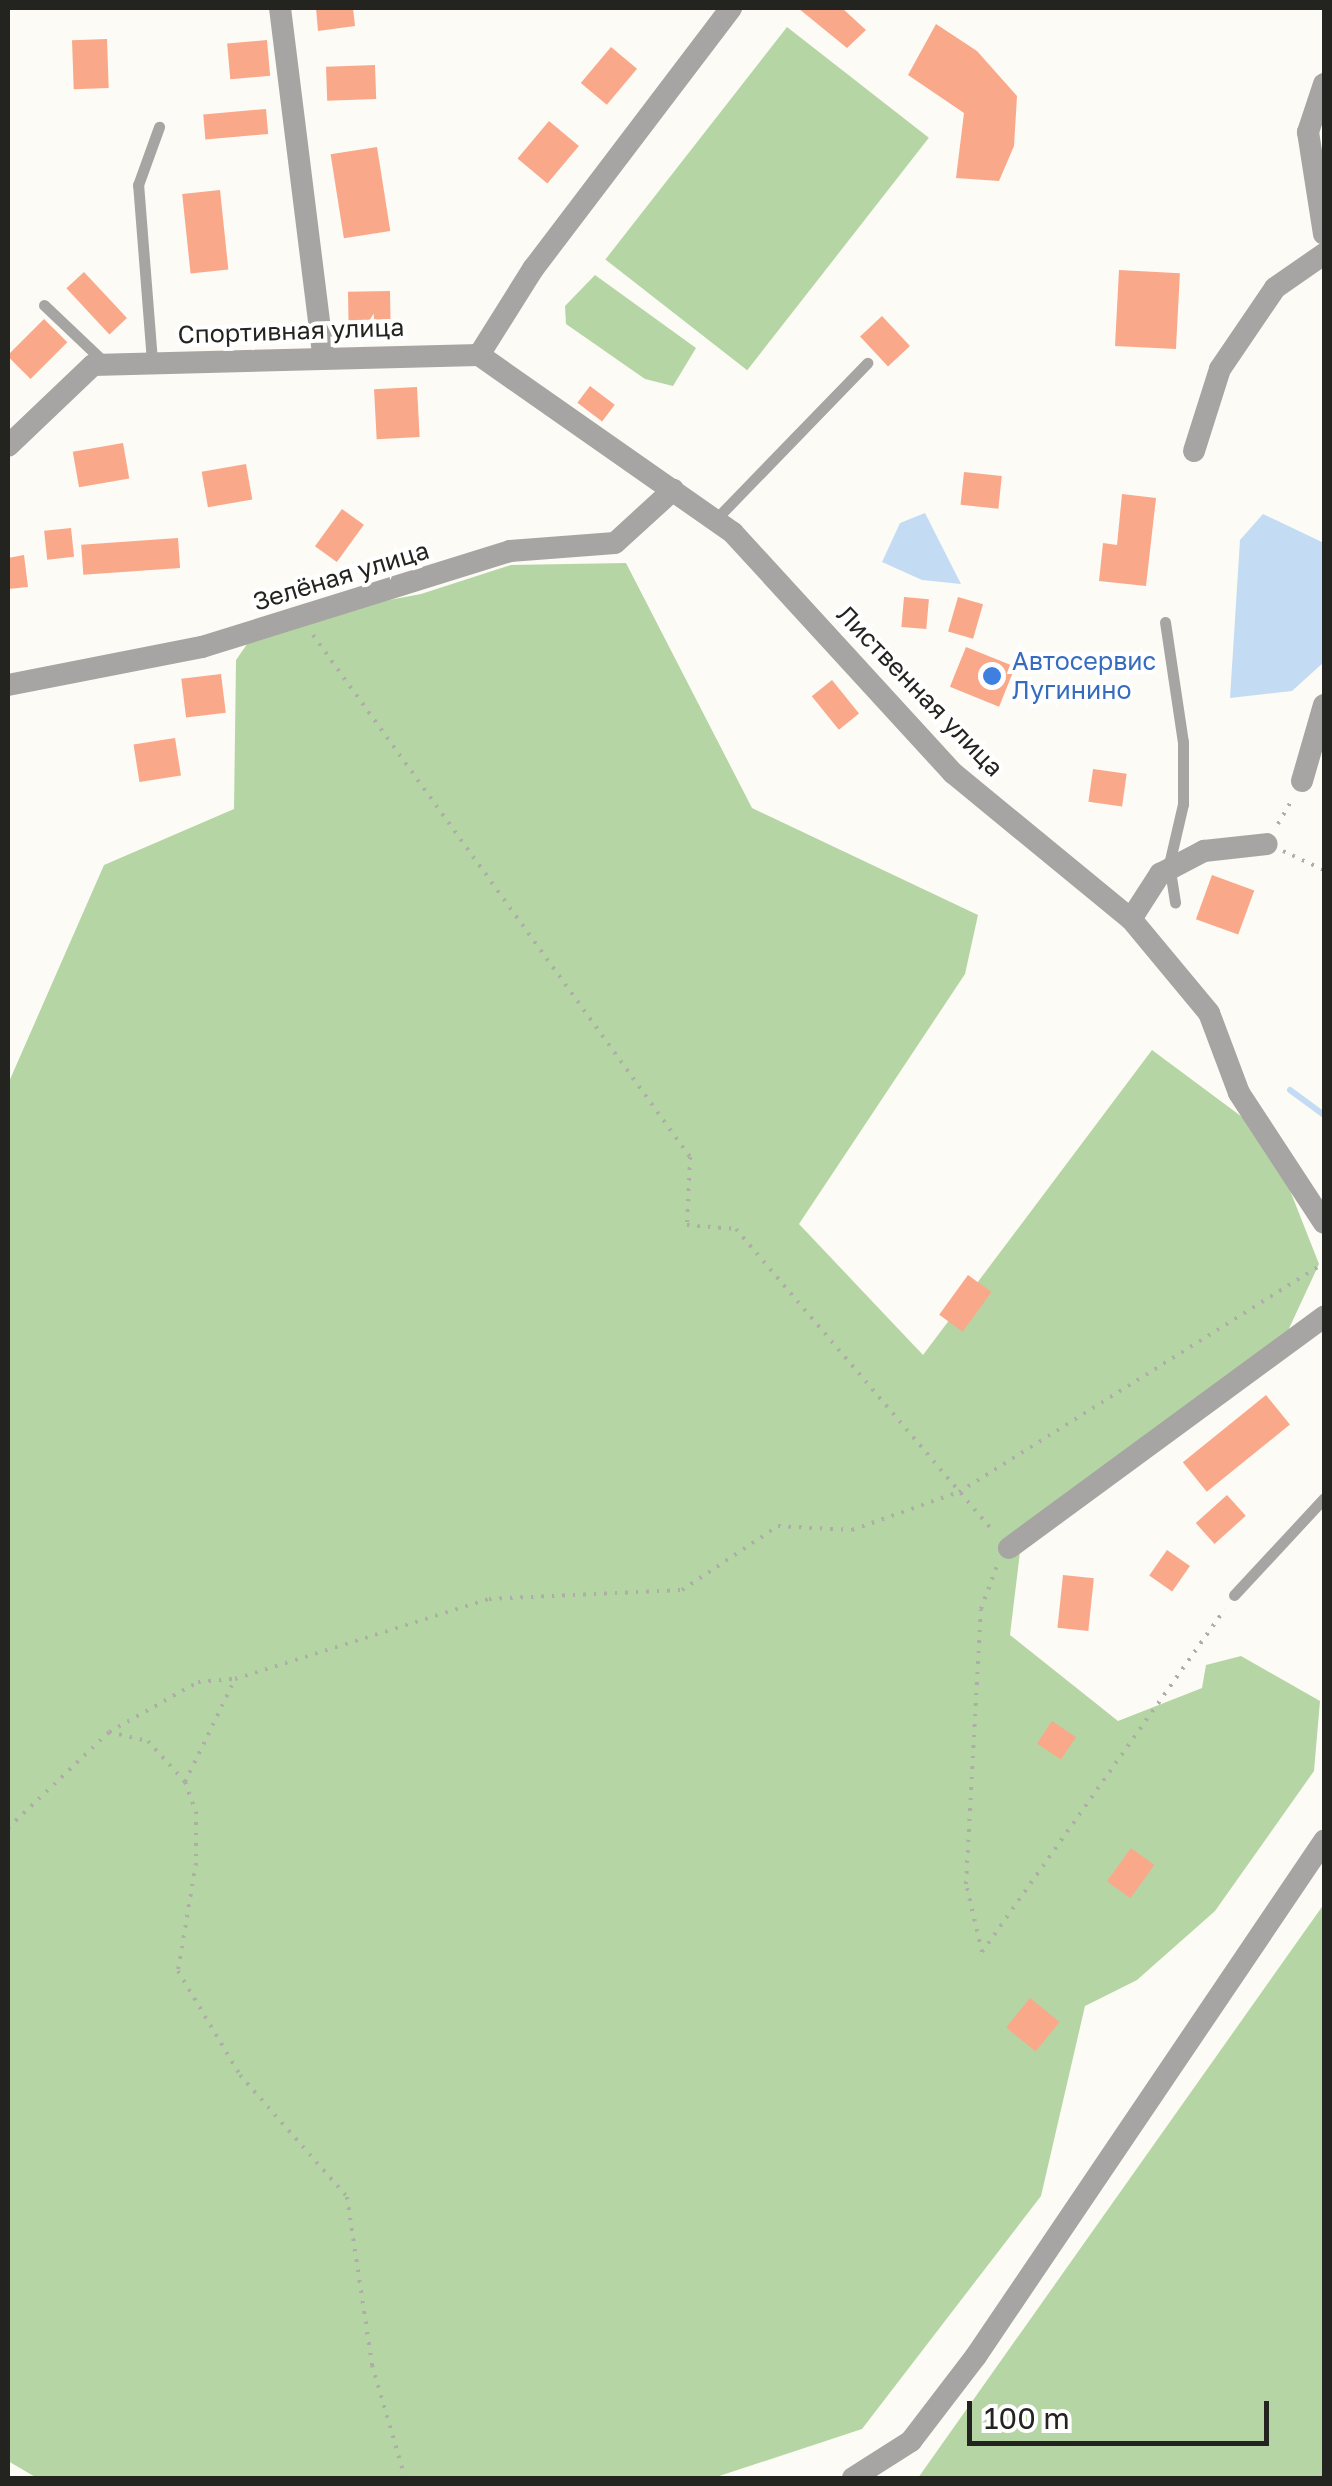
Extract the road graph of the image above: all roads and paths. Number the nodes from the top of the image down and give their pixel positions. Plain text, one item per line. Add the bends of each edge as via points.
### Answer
1 (280, 8) edge
2 (730, 8) edge
3 (1324, 84) edge
4 (159, 127) dead end
5 (1324, 234) edge
6 (1324, 254) edge
7 (44, 305) dead end
8 (323, 354) junction
9 (479, 355) junction
10 (152, 361) junction
11 (867, 363) dead end
12 (106, 364) junction
13 (8, 446) edge
14 (1194, 451) dead end
15 (673, 490) junction
16 (701, 513) junction
17 (301, 618) junction
18 (1165, 622) dead end
19 (8, 685) edge
20 (1324, 705) edge
21 (1302, 780) joint
22 (1267, 844) junction
23 (1169, 869) junction
24 (1324, 870) edge
25 (1175, 903) dead end
26 (1131, 919) junction
27 (1324, 1222) edge
28 (1324, 1263) edge
29 (1324, 1317) edge
30 (959, 1492) junction
31 (1324, 1498) edge
32 (1009, 1548) junction
33 (1234, 1595) joint
34 (235, 1679) junction
35 (110, 1732) junction
36 (185, 1782) junction
37 (8, 1828) edge
38 (1324, 1841) edge
39 (406, 2478) edge
40 (853, 2478) edge

1 - 8 street
2 - 9 street via 533,269
3 - 5 street via 1308,132
4 - 10 lane via 138,185
6 - 14 street via 1276,288 1220,370
7 - 12 lane
8 - 9 street, Спортивная улица
8 - 10 street, Спортивная улица via 205,366
9 - 15 street, Лиственная улица
10 - 12 street, Спортивная улица
11 - 16 lane
12 - 13 street via 94,365
15 - 16 street, Лиственная улица
15 - 17 street, Зелёная улица via 614,542 510,551
16 - 26 street, Лиственная улица via 953,772
17 - 19 street, Зелёная улица via 202,647
17 - 30 path via 690,1157 687,1225 736,1229
18 - 23 lane via 1183,742 1183,804
20 - 21 street
21 - 22 path
22 - 23 street via 1204,851
22 - 24 path
23 - 25 lane
23 - 26 street
26 - 27 street, Лиственная улица via 1209,1013 1239,1093
28 - 30 path
29 - 32 street
30 - 32 path
30 - 34 path via 852,1530 778,1526 682,1590 488,1599
31 - 33 lane
32 - 33 path via 990,1572 981,1610 966,1884 982,1952
34 - 35 path via 198,1682
34 - 36 path
35 - 36 path via 148,1741
35 - 37 path
36 - 39 path via 196,1812 196,1863 178,1971 240,2075 347,2198 372,2365
38 - 40 street via 976,2356 911,2441

